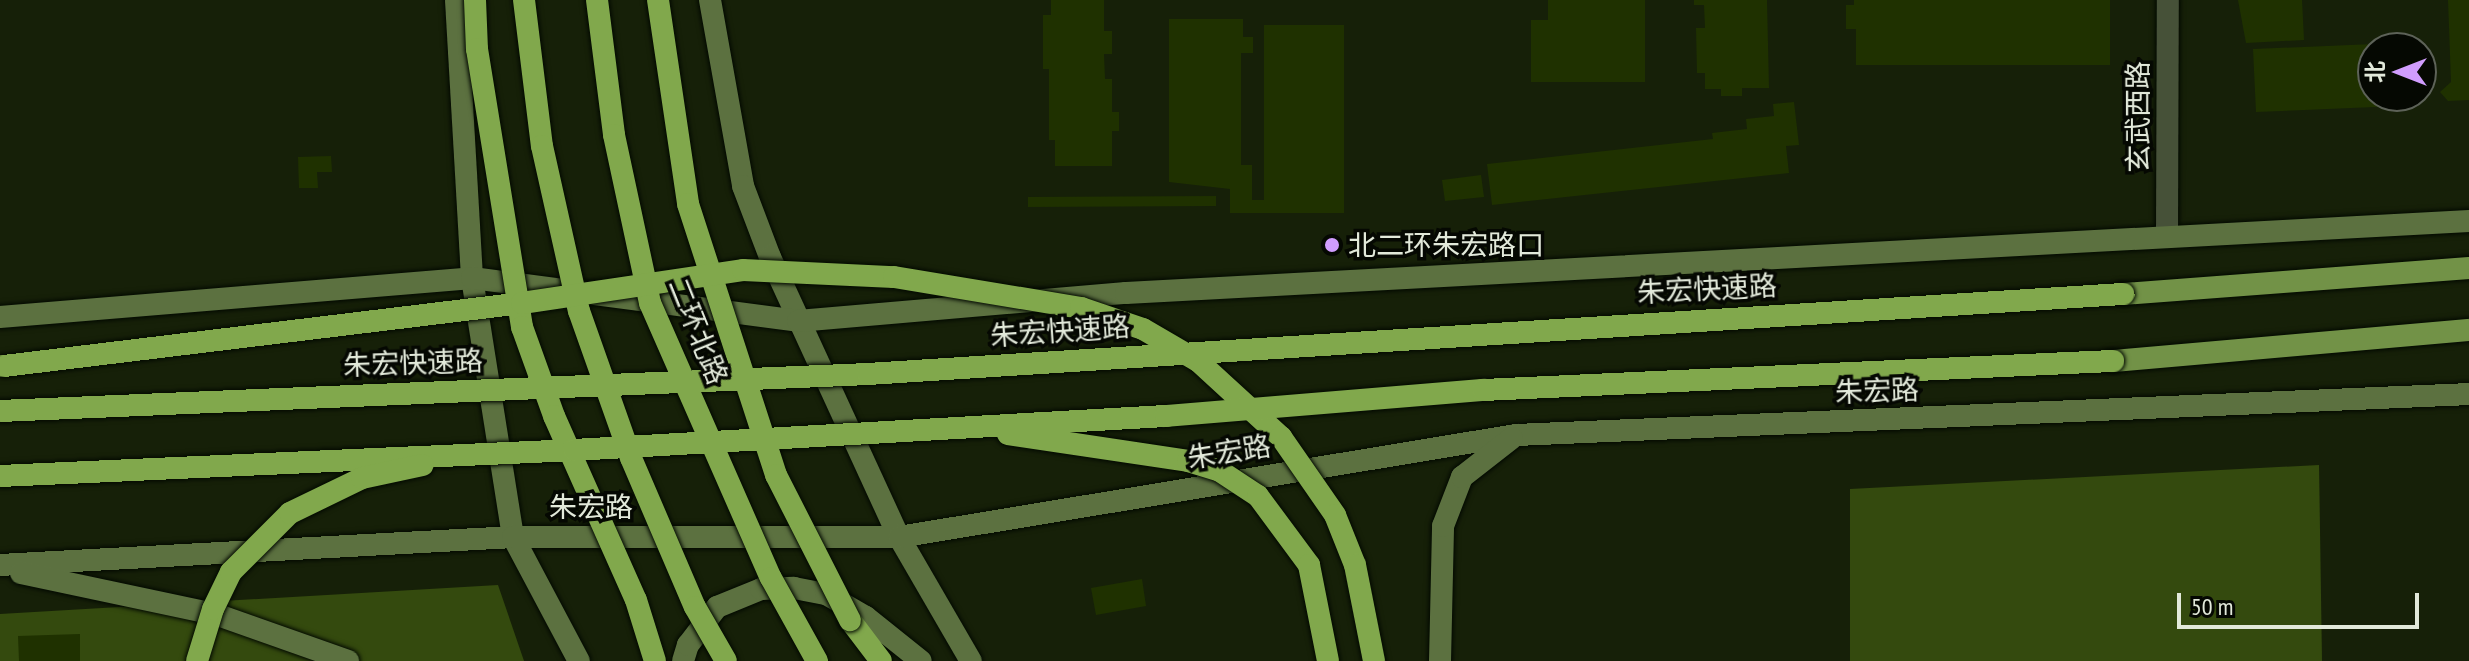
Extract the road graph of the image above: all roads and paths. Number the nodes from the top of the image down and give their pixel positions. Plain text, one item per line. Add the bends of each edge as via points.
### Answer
1 (456, 0) edge
2 (475, 0) edge
3 (524, 0) edge
4 (597, 0) edge
5 (658, 0) edge
6 (710, 0) edge
7 (2168, 0) edge
8 (2469, 221) edge
9 (2167, 234) junction
10 (2469, 268) edge
11 (472, 278) junction
12 (2123, 294) joint
13 (0, 317) edge
14 (798, 321) junction
15 (2469, 330) edge
16 (2113, 361) joint
17 (0, 367) edge
18 (2469, 394) edge
19 (0, 411) edge
20 (971, 427) junction
21 (1516, 435) junction
22 (486, 453) junction
23 (0, 476) edge
24 (513, 537) junction
25 (899, 537) junction
26 (0, 567) edge
27 (197, 661) edge
28 (348, 661) edge
29 (579, 661) edge
30 (655, 661) edge
31 (683, 661) edge
32 (726, 661) edge
33 (817, 661) edge
34 (881, 661) edge
35 (921, 661) edge
36 (971, 661) edge
37 (1328, 661) edge
38 (1374, 661) edge
39 (1440, 661) edge

1 - 11 main road
2 - 30 highway, bridge via 477,49 522,327 554,416 636,600
3 - 32 highway, bridge via 542,146 579,311 631,458 695,607
4 - 33 highway, 二环北路, bridge via 614,135 650,303 771,578
5 - 34 highway, bridge via 688,204 776,475 850,620
6 - 14 main road via 743,186
7 - 9 street, 玄武西路
8 - 9 main road
9 - 14 main road via 1126,293
10 - 12 main road
11 - 13 main road
11 - 14 main road
11 - 24 main road
12 - 19 highway, 朱宏快速路, bridge via 868,374
14 - 25 main road
15 - 16 main road
16 - 20 highway, bridge via 1483,390
17 - 38 highway, bridge via 522,303 743,270 894,277 1081,308 1143,329 1198,361 1281,437 1335,515 1355,565
18 - 21 main road, 朱宏路
20 - 22 highway, bridge
20 - 37 highway, bridge via 1220,471 1258,496 1309,565
21 - 25 main road, 朱宏路
21 - 39 main road via 1462,477 1443,526
22 - 23 highway, bridge
22 - 27 highway, bridge via 362,478 290,513 231,572
24 - 25 main road, 朱宏路
24 - 26 main road, 朱宏路
24 - 29 main road
25 - 36 main road
26 - 28 main road via 218,615
31 - 35 main road via 688,645 717,607 761,589 794,588 840,602

